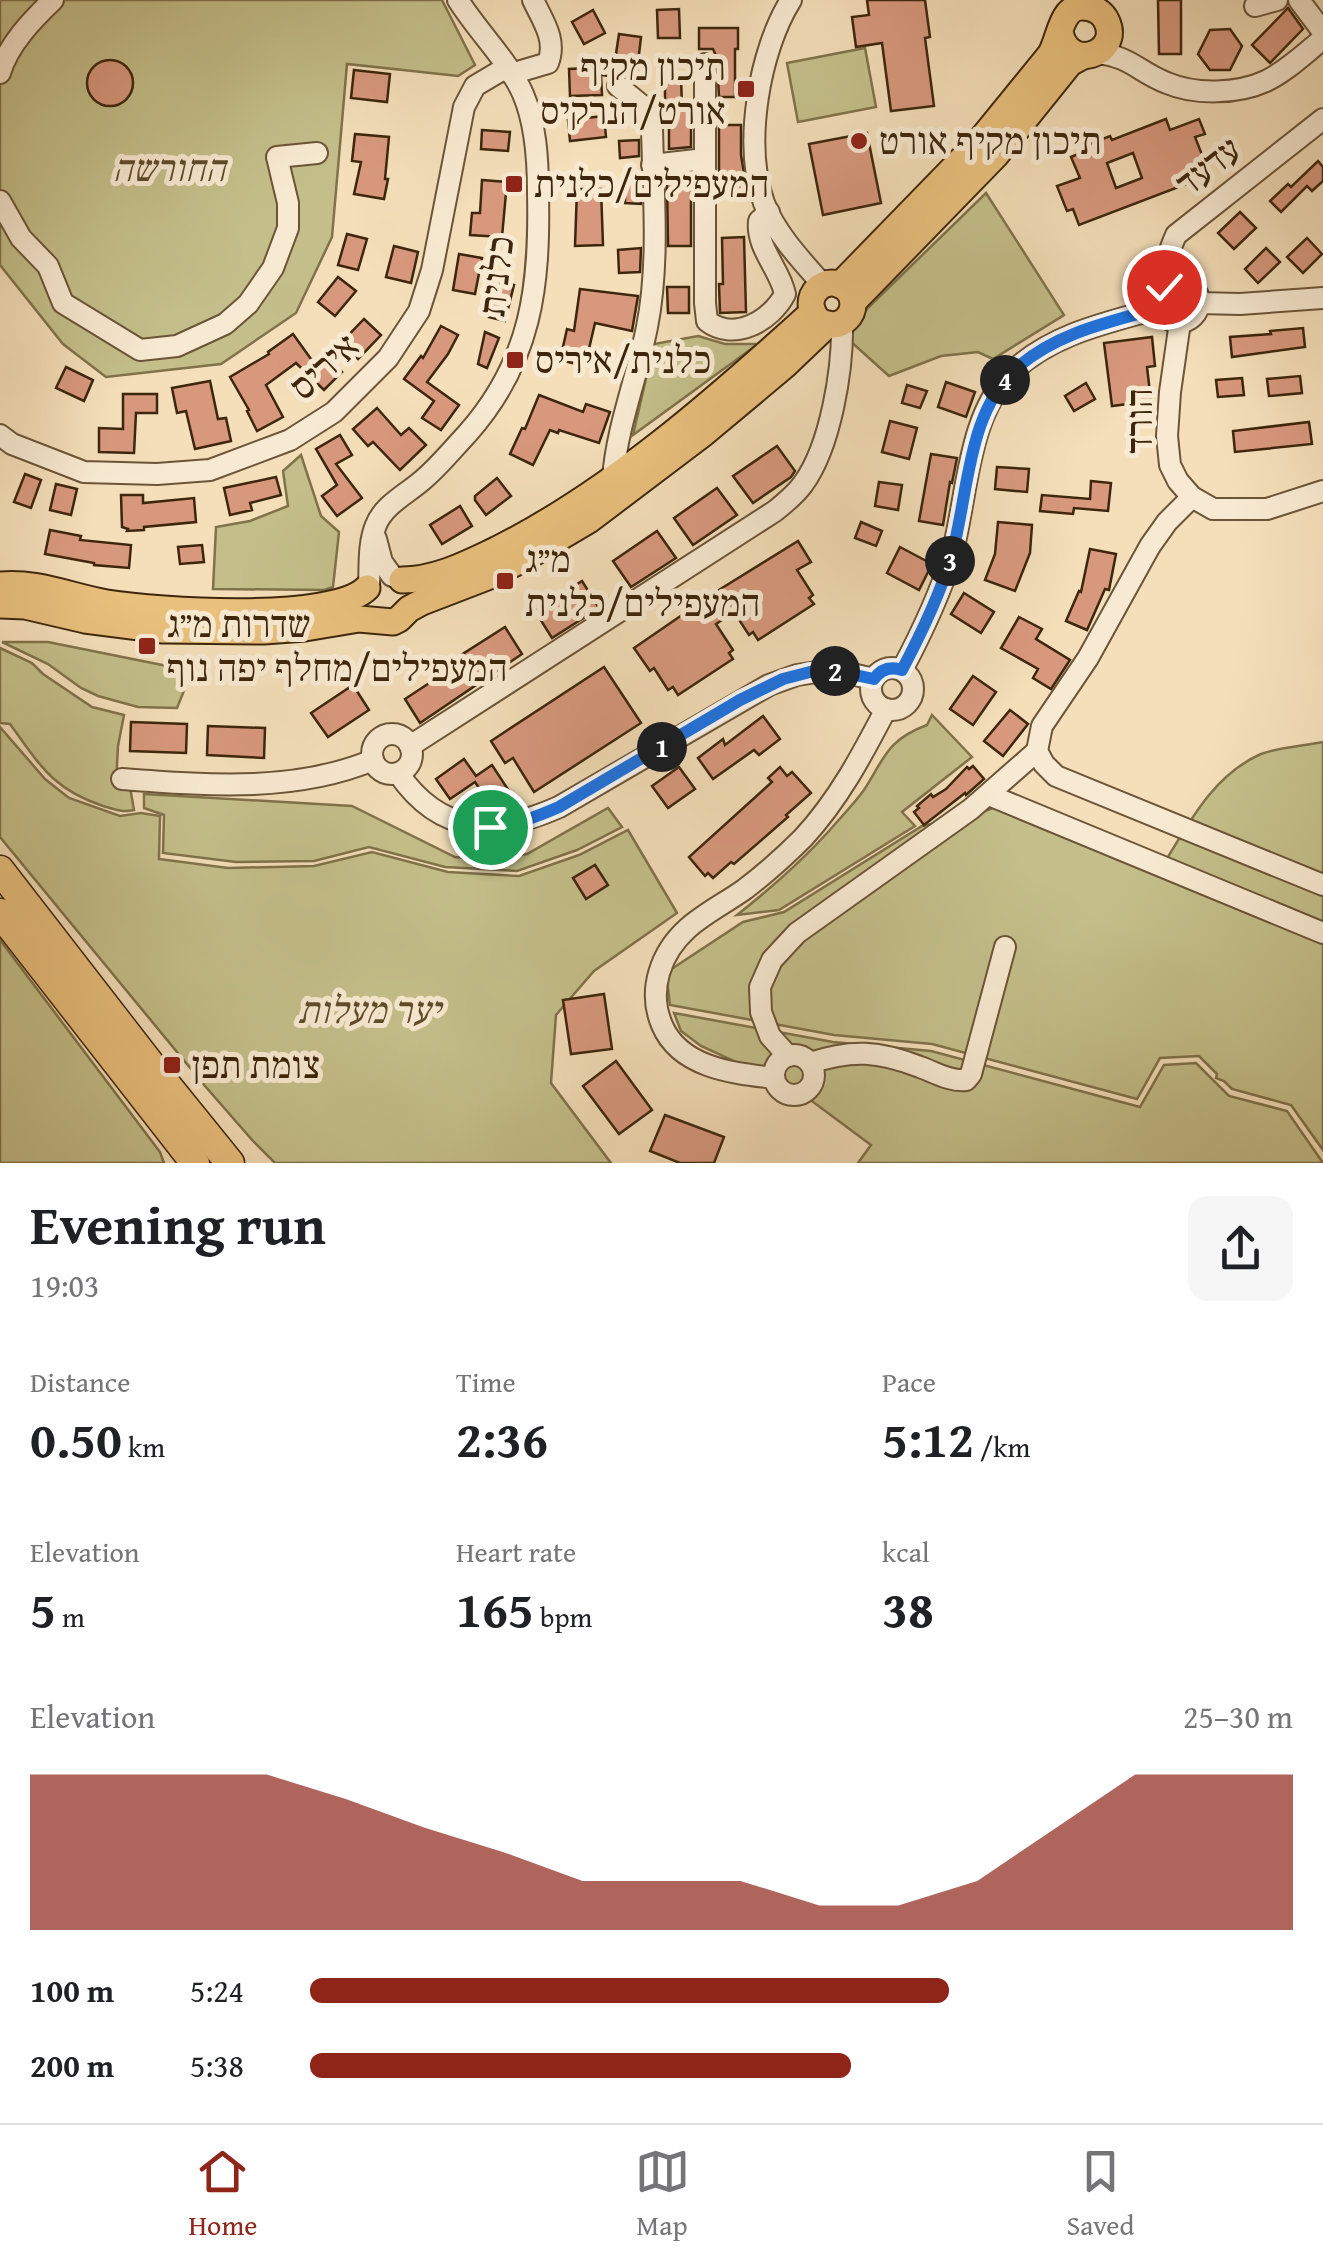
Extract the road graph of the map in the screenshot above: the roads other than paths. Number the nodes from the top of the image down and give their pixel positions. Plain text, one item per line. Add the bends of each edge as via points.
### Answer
1 (53, 0) edge
2 (458, 0) edge
3 (532, 0) edge
4 (791, 0) edge
5 (1119, 0) edge
6 (1277, 0) edge
7 (1299, 0) edge
8 (1086, 3) edge
9 (1255, 6) dead end
10 (1060, 32) junction
11 (1323, 35) edge
12 (1099, 42) junction
13 (704, 64) dead end
14 (509, 71) junction
15 (0, 73) edge
16 (618, 86) dead end
17 (1323, 120) edge
18 (317, 153) dead end
19 (705, 159) junction
20 (652, 165) junction
21 (0, 201) edge
22 (769, 212) junction
23 (1169, 284) junction
24 (1323, 298) edge
25 (1200, 302) junction
26 (833, 305) junction
27 (1159, 308) junction
28 (1180, 322) junction
29 (0, 435) edge
30 (613, 478) junction
31 (1323, 492) edge
32 (1192, 497) junction
33 (0, 576) edge
34 (383, 582) junction
35 (0, 584) edge
36 (28, 586) junction
37 (0, 605) edge
38 (409, 609) junction
39 (379, 620) junction
40 (902, 670) junction
41 (874, 679) junction
42 (886, 709) junction
43 (410, 746) junction
44 (1037, 751) junction
45 (373, 760) junction
46 (398, 773) junction
47 (122, 780) dead end
48 (989, 795) junction
49 (0, 870) edge
50 (1323, 885) edge
51 (0, 913) edge
52 (1323, 933) edge
53 (1005, 947) dead end
54 (788, 1056) junction
55 (810, 1063) junction
56 (774, 1078) junction
57 (185, 1156) edge
58 (230, 1163) edge

1 - 15 street
2 - 14 street, כלנית
3 - 14 street, איריס via 553,51 548,63
4 - 22 street via 770,41 754,144
5 - 12 main road
6 - 9 street
7 - 11 street
8 - 10 main road via 1068,13
8 - 12 main road via 1101,13
10 - 12 main road via 1070,51
10 - 26 main road via 1050,55 980,141
11 - 12 street via 1266,81 1226,90 1166,83
12 - 26 main road via 1070,63 996,155
13 - 19 street
14 - 29 street, איריס via 475,86 464,107 419,311 388,358 334,412 290,440 210,470 157,474 84,472
14 - 34 street, כלנית via 523,94 538,166 532,308 493,402 378,520
16 - 20 street via 645,108
17 - 23 street, עדעד via 1176,235 1168,252
18 - 21 street via 276,157 288,228 273,268 248,304 225,324 177,346 140,350 62,304 48,266 21,238
19 - 20 street
19 - 22 street via 706,303 714,326 745,328 778,308 785,294 758,233
20 - 30 street via 654,283
22 - 26 street
23 - 25 street via 1190,284
23 - 27 street
24 - 25 street
25 - 28 street via 1194,316
26 - 30 main road
26 - 38 main road via 784,366 589,520 523,559
26 - 43 street via 842,348 829,421 811,472 795,493
27 - 28 street
27 - 40 street via 1062,337 1000,386 976,438 936,600
28 - 32 street, הורד via 1167,436 1170,465
30 - 34 main road via 479,558 419,580
31 - 32 street, הורד via 1267,508 1213,508
32 - 44 street via 1150,546 1092,653 1042,726
33 - 36 street
34 - 36 main road via 353,598 303,608 210,611 128,606
34 - 38 main road via 410,590
34 - 39 main road via 365,603
35 - 36 main road
37 - 39 main road via 210,632
38 - 39 main road via 393,622
40 - 41 street via 886,669
40 - 42 street via 912,682 911,699
41 - 42 street via 874,699
41 - 46 street via 836,671 783,679 559,807 510,825 456,820 428,804
42 - 56 street via 846,784 816,823 766,872 688,928 657,978 657,1012 684,1054
43 - 45 street via 386,735 374,744
43 - 46 street via 411,760
44 - 48 street
44 - 50 street via 1056,776
45 - 46 street via 386,773
45 - 47 street via 258,784
48 - 52 street
48 - 54 street via 797,933 772,960 760,986 761,1012
49 - 58 highway
51 - 57 highway
53 - 55 street via 966,1080 868,1053
54 - 55 street
54 - 56 street
55 - 56 street via 814,1078 803,1093 784,1093

